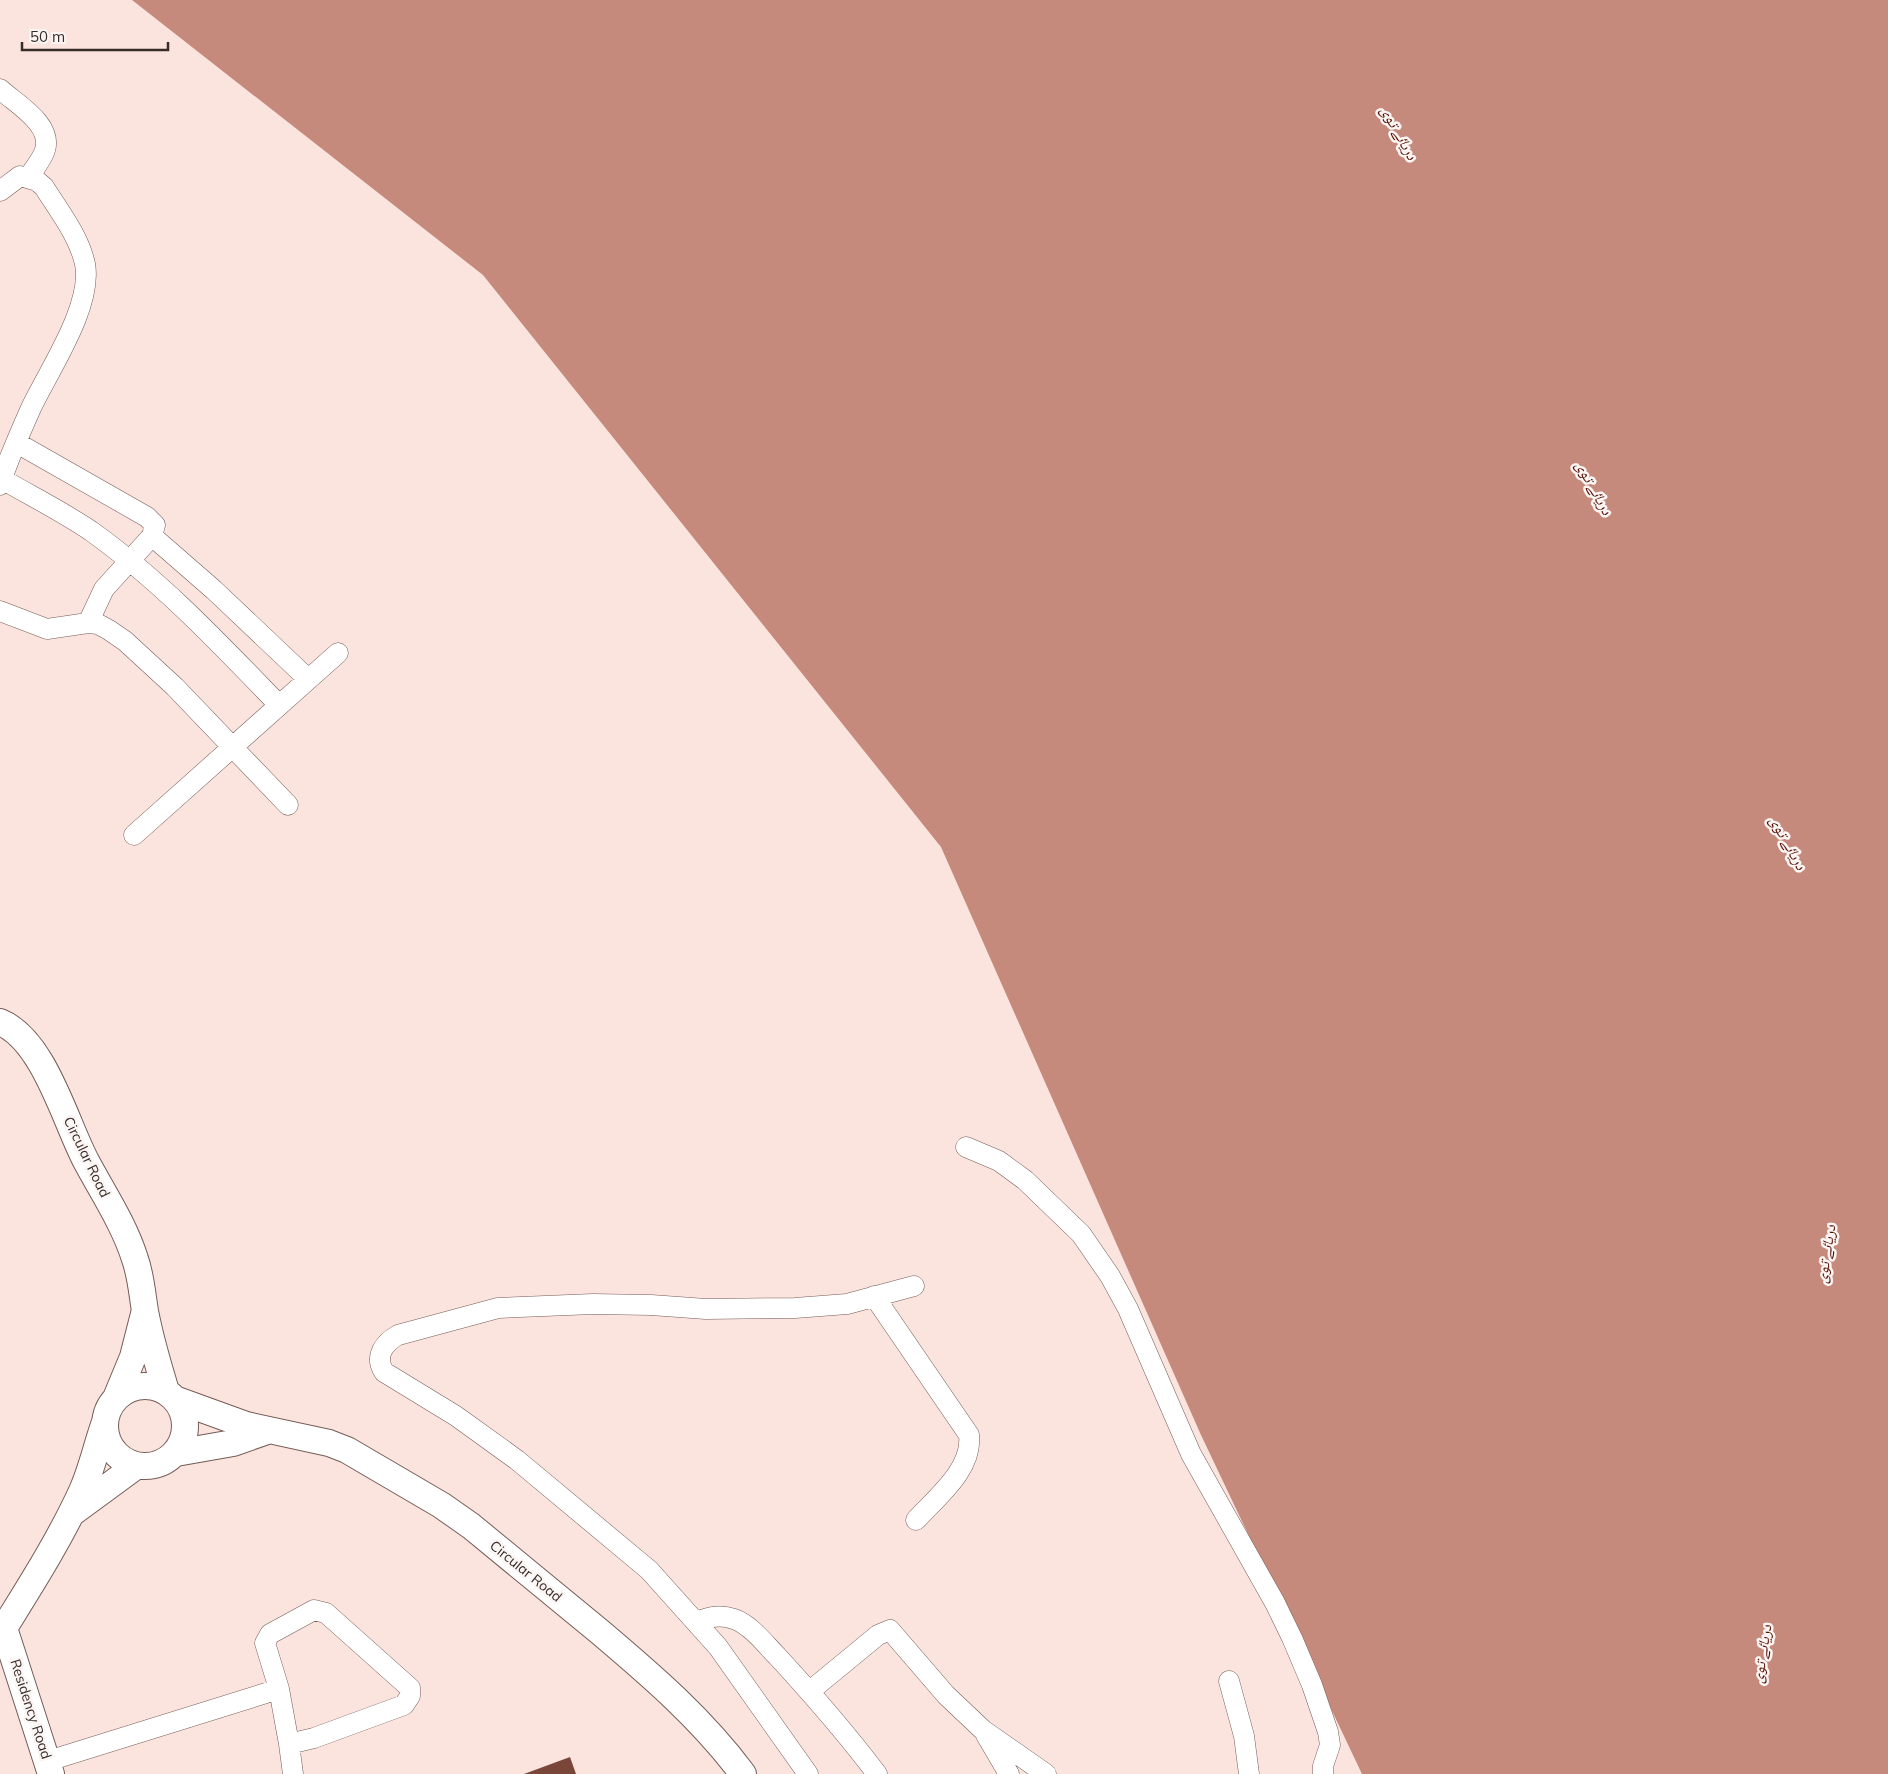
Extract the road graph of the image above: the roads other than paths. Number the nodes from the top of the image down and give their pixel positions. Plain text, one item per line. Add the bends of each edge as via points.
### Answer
1 (0, 89) edge
2 (29, 177) junction
3 (0, 191) edge
4 (17, 444) junction
5 (1, 482) edge
6 (152, 536) junction
7 (130, 560) junction
8 (0, 611) edge
9 (88, 623) junction
10 (338, 653) dead end
11 (308, 679) junction
12 (279, 705) junction
13 (232, 747) junction
14 (288, 805) dead end
15 (134, 835) dead end
16 (0, 1022) edge
17 (966, 1147) dead end
18 (914, 1286) dead end
19 (874, 1296) junction
20 (145, 1309) junction
21 (171, 1396) junction
22 (116, 1398) junction
23 (105, 1422) junction
24 (267, 1431) junction
25 (176, 1453) junction
26 (136, 1466) junction
27 (71, 1513) junction
28 (916, 1520) dead end
29 (697, 1622) junction
30 (3, 1632) edge
31 (1229, 1681) dead end
32 (278, 1689) junction
33 (810, 1691) junction
34 (983, 1730) junction
35 (289, 1744) junction
36 (50, 1768) edge
37 (293, 1774) edge
38 (743, 1774) edge
39 (808, 1774) edge
40 (877, 1774) edge
41 (1009, 1774) edge
42 (1046, 1774) edge
43 (1249, 1774) edge
44 (1323, 1774) edge

1 - 2 street via 46,134 45,149
2 - 3 street via 20,176
2 - 4 street via 44,187 78,242 85,266 85,280 78,316
4 - 5 street
4 - 6 street via 147,517 154,525
5 - 7 street via 90,530
6 - 7 street
6 - 11 street
7 - 9 street via 104,589
7 - 12 street via 200,624
8 - 9 street via 47,628
9 - 13 street via 98,624 125,641 175,687
10 - 11 street
11 - 12 street
12 - 13 street
13 - 14 street
13 - 15 street
16 - 20 main road, Circular Road via 8,1025 27,1044 54,1087 85,1159 127,1237 142,1282
17 - 44 street via 999,1161 1025,1180 1081,1234 1110,1276 1128,1308 1191,1454 1292,1638 1328,1732 1330,1744
18 - 19 street
19 - 28 street via 969,1435 965,1462
19 - 29 street via 847,1304 795,1308 706,1309 593,1304 498,1308 398,1335 389,1340 382,1350 380,1366 384,1372 456,1416 524,1466 649,1570
20 - 21 main road, Circular Road via 154,1353
20 - 22 main road via 133,1357
21 - 22 main road via 153,1386 139,1386
21 - 24 main road, Circular Road
21 - 25 main road via 182,1410 186,1428
22 - 23 main road
23 - 26 main road via 106,1437 112,1450
23 - 27 main road, Residency Road via 83,1489
24 - 25 main road via 233,1443
24 - 38 main road, Circular Road via 347,1450 471,1526 674,1696 722,1746
25 - 26 main road via 165,1462 150,1467
26 - 27 main road
27 - 30 main road, Residency Road
29 - 33 street via 715,1616 735,1619 758,1637
29 - 39 street
30 - 36 main road, Residency Road
31 - 43 street via 1244,1736
32 - 35 street
32 - 35 street via 265,1644 270,1634 314,1610 326,1613 410,1688 410,1696 404,1706
32 - 36 street
33 - 34 street via 878,1635 890,1630 946,1696
33 - 40 street
34 - 41 street
34 - 42 street
35 - 37 street

